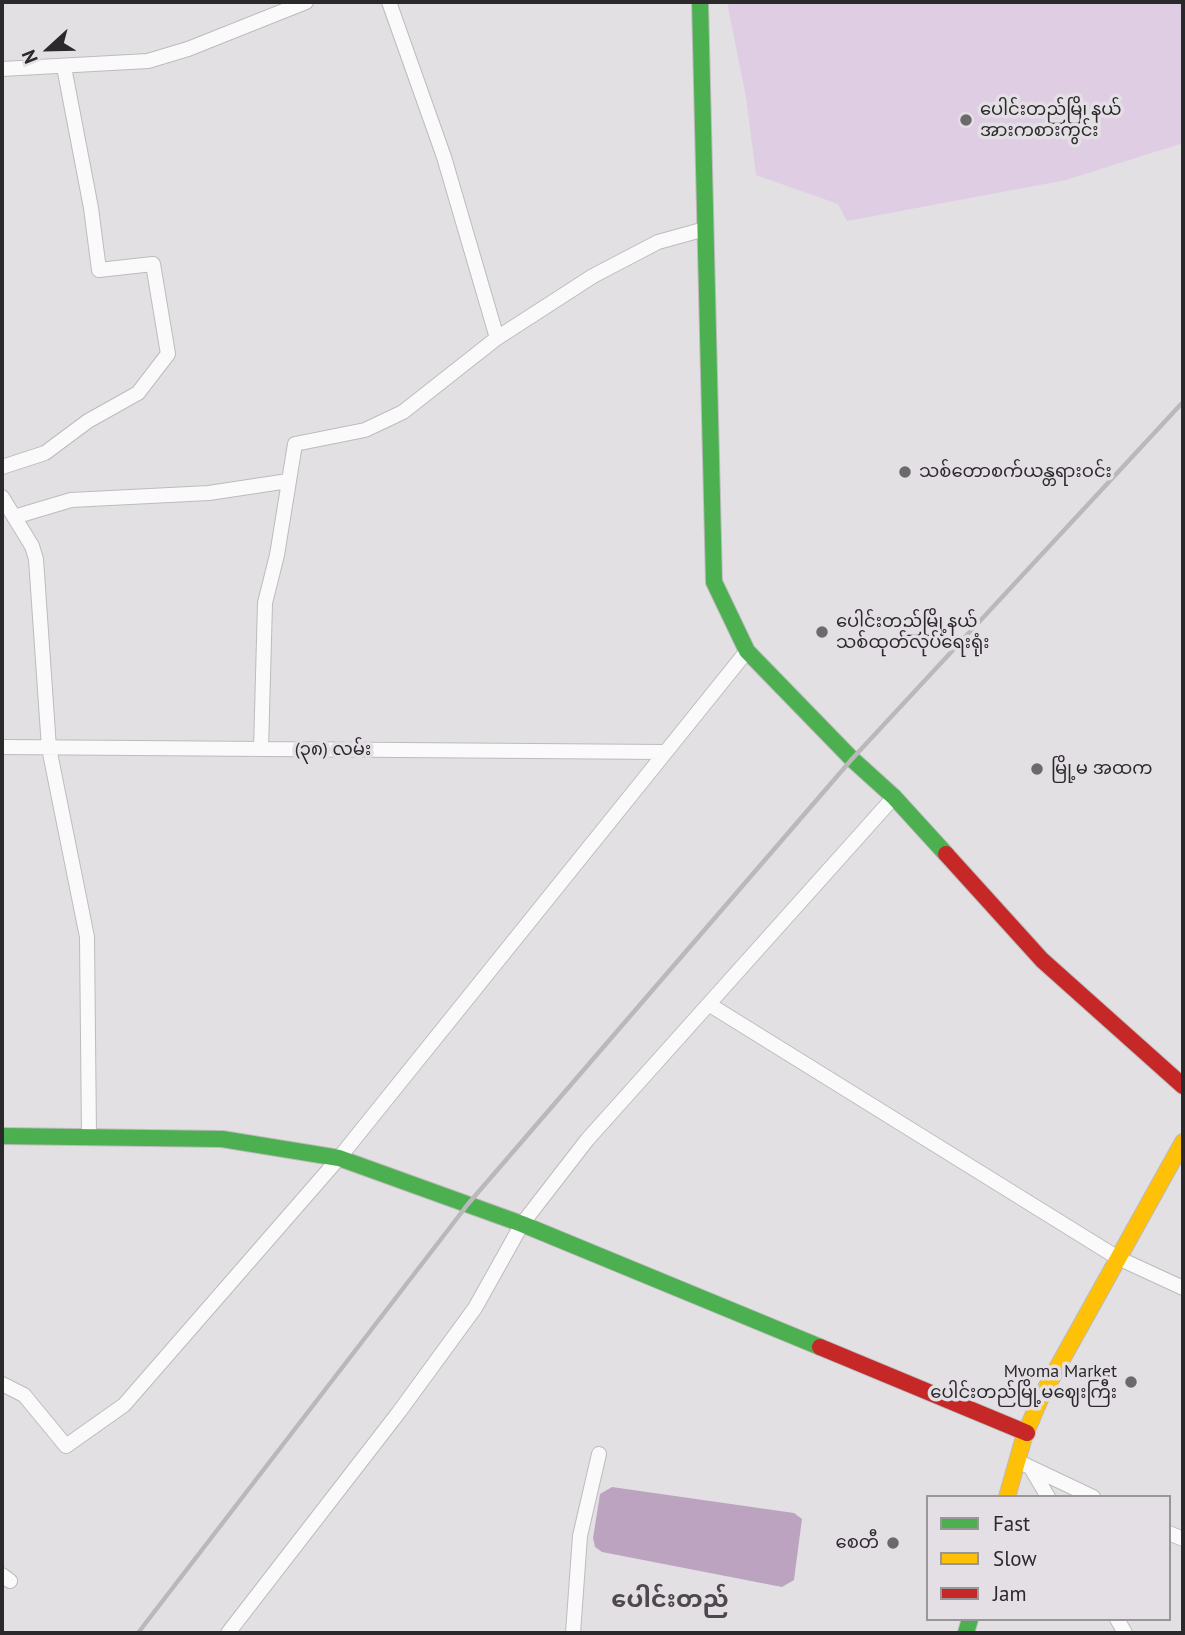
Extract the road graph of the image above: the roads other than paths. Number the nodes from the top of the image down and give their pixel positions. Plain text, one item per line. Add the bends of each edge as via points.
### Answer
1 (306, 2) edge
2 (389, 2) edge
3 (700, 2) edge
4 (64, 67) junction
5 (2, 69) edge
6 (705, 229) junction
7 (497, 338) junction
8 (2, 467) edge
9 (288, 481) junction
10 (2, 497) edge
11 (14, 517) junction
12 (747, 651) junction
13 (2, 747) edge
14 (49, 748) junction
15 (261, 749) junction
16 (665, 752) junction
17 (894, 797) junction
18 (710, 1005) junction
19 (1183, 1086) edge
20 (2, 1136) edge
21 (89, 1136) junction
22 (1183, 1142) edge
23 (339, 1158) junction
24 (522, 1223) junction
25 (1118, 1258) junction
26 (1183, 1288) edge
27 (2, 1384) edge
28 (1027, 1433) junction
29 (599, 1454) dead end
30 (1024, 1464) junction
31 (1008, 1495) edge
32 (1047, 1495) edge
33 (1089, 1495) edge
34 (228, 1633) edge
35 (573, 1633) edge

1 - 4 street via 148,61
2 - 7 street via 444,158
3 - 6 main road
4 - 5 street
4 - 8 street via 99,270 153,264 168,354 138,393 88,421 45,453
6 - 7 street via 658,242 593,276
6 - 12 main road via 714,582
7 - 9 street via 403,412 365,430 295,444
9 - 11 street via 209,492 71,500
9 - 15 street via 265,603
10 - 11 street
11 - 14 street via 36,559
12 - 16 street
12 - 17 main road
13 - 14 street, (၃၈) လမ်း
14 - 15 street, (၃၈) လမ်း
14 - 21 street via 87,937
15 - 16 street, (၃၈) လမ်း
16 - 23 street
17 - 18 street
17 - 19 main road via 1042,960
18 - 24 street via 587,1140
18 - 25 street
20 - 21 main road
21 - 23 main road via 222,1139
22 - 25 main road
23 - 24 main road
23 - 27 street via 124,1405 66,1446 24,1395
24 - 28 main road
24 - 34 street via 460,1329
25 - 26 street
25 - 28 main road via 1041,1397
28 - 30 main road
29 - 35 street via 580,1536
30 - 31 main road
30 - 32 street
30 - 33 street

